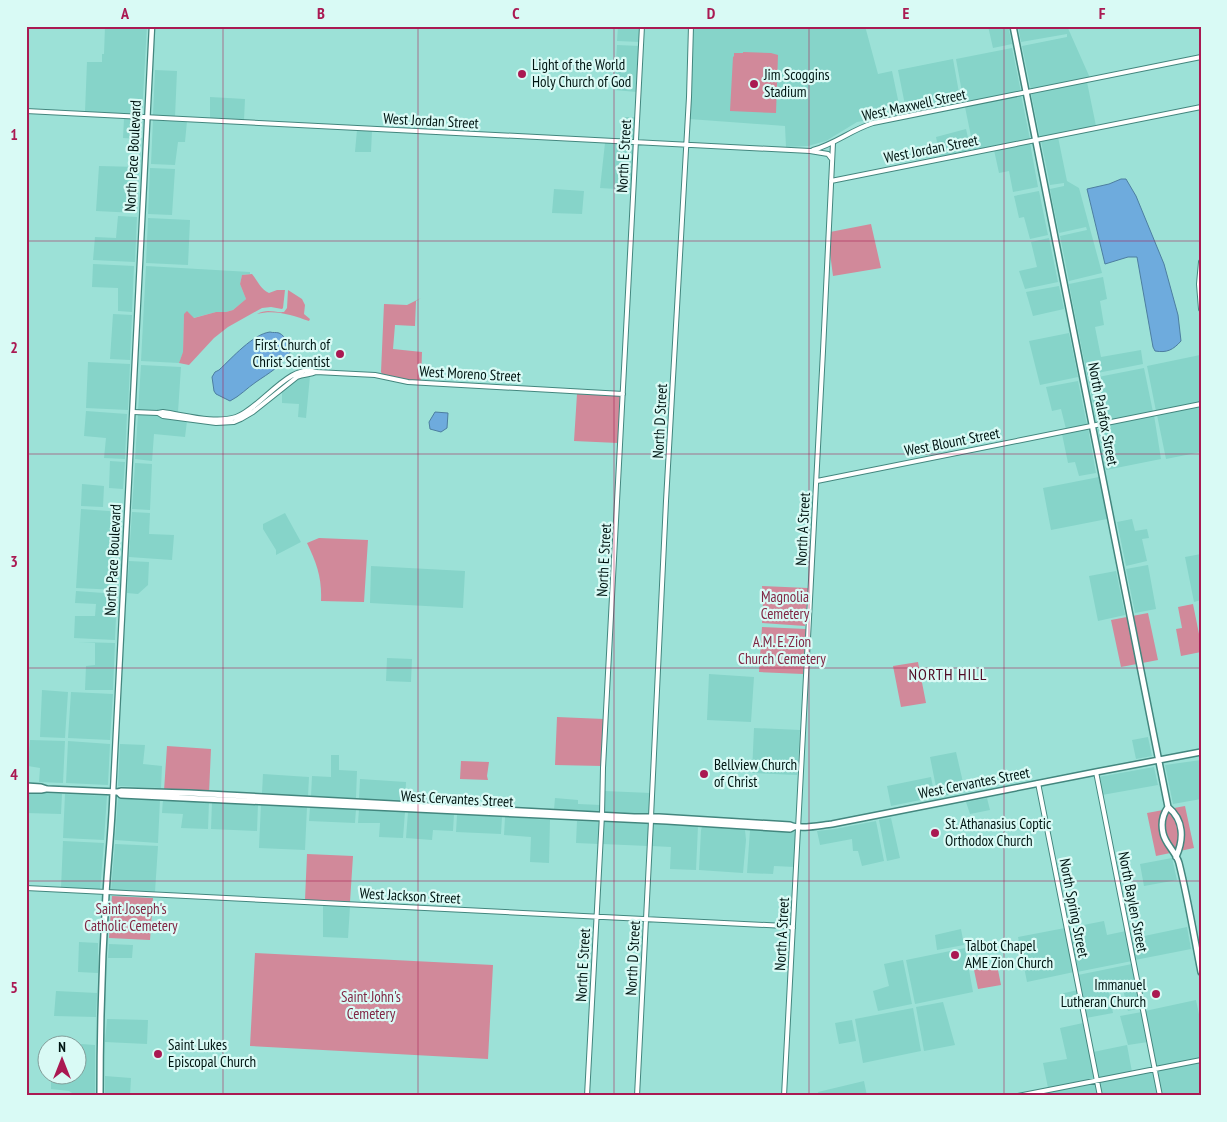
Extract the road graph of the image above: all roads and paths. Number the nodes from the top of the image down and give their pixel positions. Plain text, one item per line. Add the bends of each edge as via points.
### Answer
1 (152, 26) edge
2 (642, 26) edge
3 (691, 26) edge
4 (1013, 26) edge
5 (1201, 58) edge
6 (1026, 92) junction
7 (1201, 107) edge
8 (26, 111) edge
9 (148, 117) junction
10 (1036, 140) junction
11 (636, 143) junction
12 (832, 143) junction
13 (686, 145) junction
14 (810, 151) junction
15 (832, 160) junction
16 (831, 181) junction
17 (1201, 262) edge
18 (1201, 309) edge
19 (623, 394) junction
20 (1201, 404) edge
21 (133, 412) junction
22 (1092, 426) junction
23 (817, 481) junction
24 (1201, 752) edge
25 (1159, 761) junction
26 (1096, 772) junction
27 (1038, 783) junction
28 (26, 788) edge
29 (116, 792) junction
30 (1168, 807) junction
31 (490, 809) junction
32 (528, 811) junction
33 (465, 812) junction
34 (504, 814) junction
35 (602, 817) junction
36 (651, 819) junction
37 (796, 827) junction
38 (1176, 857) junction
39 (26, 888) edge
40 (106, 892) junction
41 (597, 917) junction
42 (646, 919) junction
43 (793, 928) junction
44 (1201, 972) edge
45 (1201, 1060) edge
46 (1155, 1069) junction
47 (1097, 1080) junction
48 (100, 1096) edge
49 (587, 1096) edge
50 (637, 1096) edge
51 (784, 1096) edge
52 (1018, 1096) edge
53 (1100, 1096) edge
54 (1160, 1096) edge

1 - 9 main road, North Pace Boulevard
2 - 11 street, North E Street
3 - 13 street, North D Street
4 - 6 main road, North Palafox Street
5 - 6 street, West Maxwell Street
6 - 10 main road, North Palafox Street
6 - 12 street, West Maxwell Street via 873,123
7 - 10 street, West Jordan Street
8 - 9 street, West Jordan Street
9 - 11 street, West Jordan Street
9 - 21 main road, North Pace Boulevard
10 - 16 street, West Jordan Street
10 - 22 main road, North Palafox Street
11 - 13 street, West Jordan Street
11 - 19 street, North E Street
12 - 14 street, West Maxwell Street
12 - 15 street, North A Street
13 - 14 street, West Jordan Street
13 - 36 street, North D Street
14 - 15 street, West Jordan Street via 828,154
15 - 16 street, North A Street
16 - 23 street, North A Street
17 - 18 street
19 - 21 street, West Moreno Street via 408,382 375,375 308,370 296,373 246,412 234,417 218,419
19 - 35 street, North E Street
20 - 22 street, West Blount Street
21 - 29 main road, North Pace Boulevard
22 - 23 street, West Blount Street
22 - 25 main road, North Palafox Street
23 - 37 street, North A Street
24 - 25 main road, West Cervantes Street
25 - 26 main road, West Cervantes Street
25 - 30 main road, North Palafox Street
26 - 27 main road, West Cervantes Street
26 - 46 street, North Baylen Street
27 - 37 main road, West Cervantes Street via 832,824
27 - 47 street, North Spring Street
28 - 29 main road, West Cervantes Street
29 - 31 main road, West Cervantes Street
29 - 33 main road, West Cervantes Street via 121,795
29 - 40 main road, North Pace Boulevard
30 - 38 main road, North Palafox Street via 1164,812 1162,830
30 - 38 main road, North Palafox Street via 1181,828 1180,849
31 - 32 main road, West Cervantes Street
31 - 33 main road
32 - 34 main road
32 - 35 main road, West Cervantes Street
33 - 34 main road, West Cervantes Street
34 - 35 main road, West Cervantes Street
35 - 36 main road, West Cervantes Street
35 - 41 street, North E Street
36 - 37 main road, West Cervantes Street
36 - 42 street, North D Street
37 - 43 street, North A Street
38 - 44 main road, North Palafox Street
39 - 40 street, West Jackson Street
40 - 41 street, West Jackson Street
40 - 48 main road, North Pace Boulevard
41 - 42 street, West Jackson Street
41 - 49 street, North E Street
42 - 43 street, West Jackson Street
42 - 50 street, North D Street
43 - 51 street, North A Street
45 - 46 street
46 - 47 street
46 - 54 street, North Baylen Street
47 - 52 street
47 - 53 street, North Spring Street

